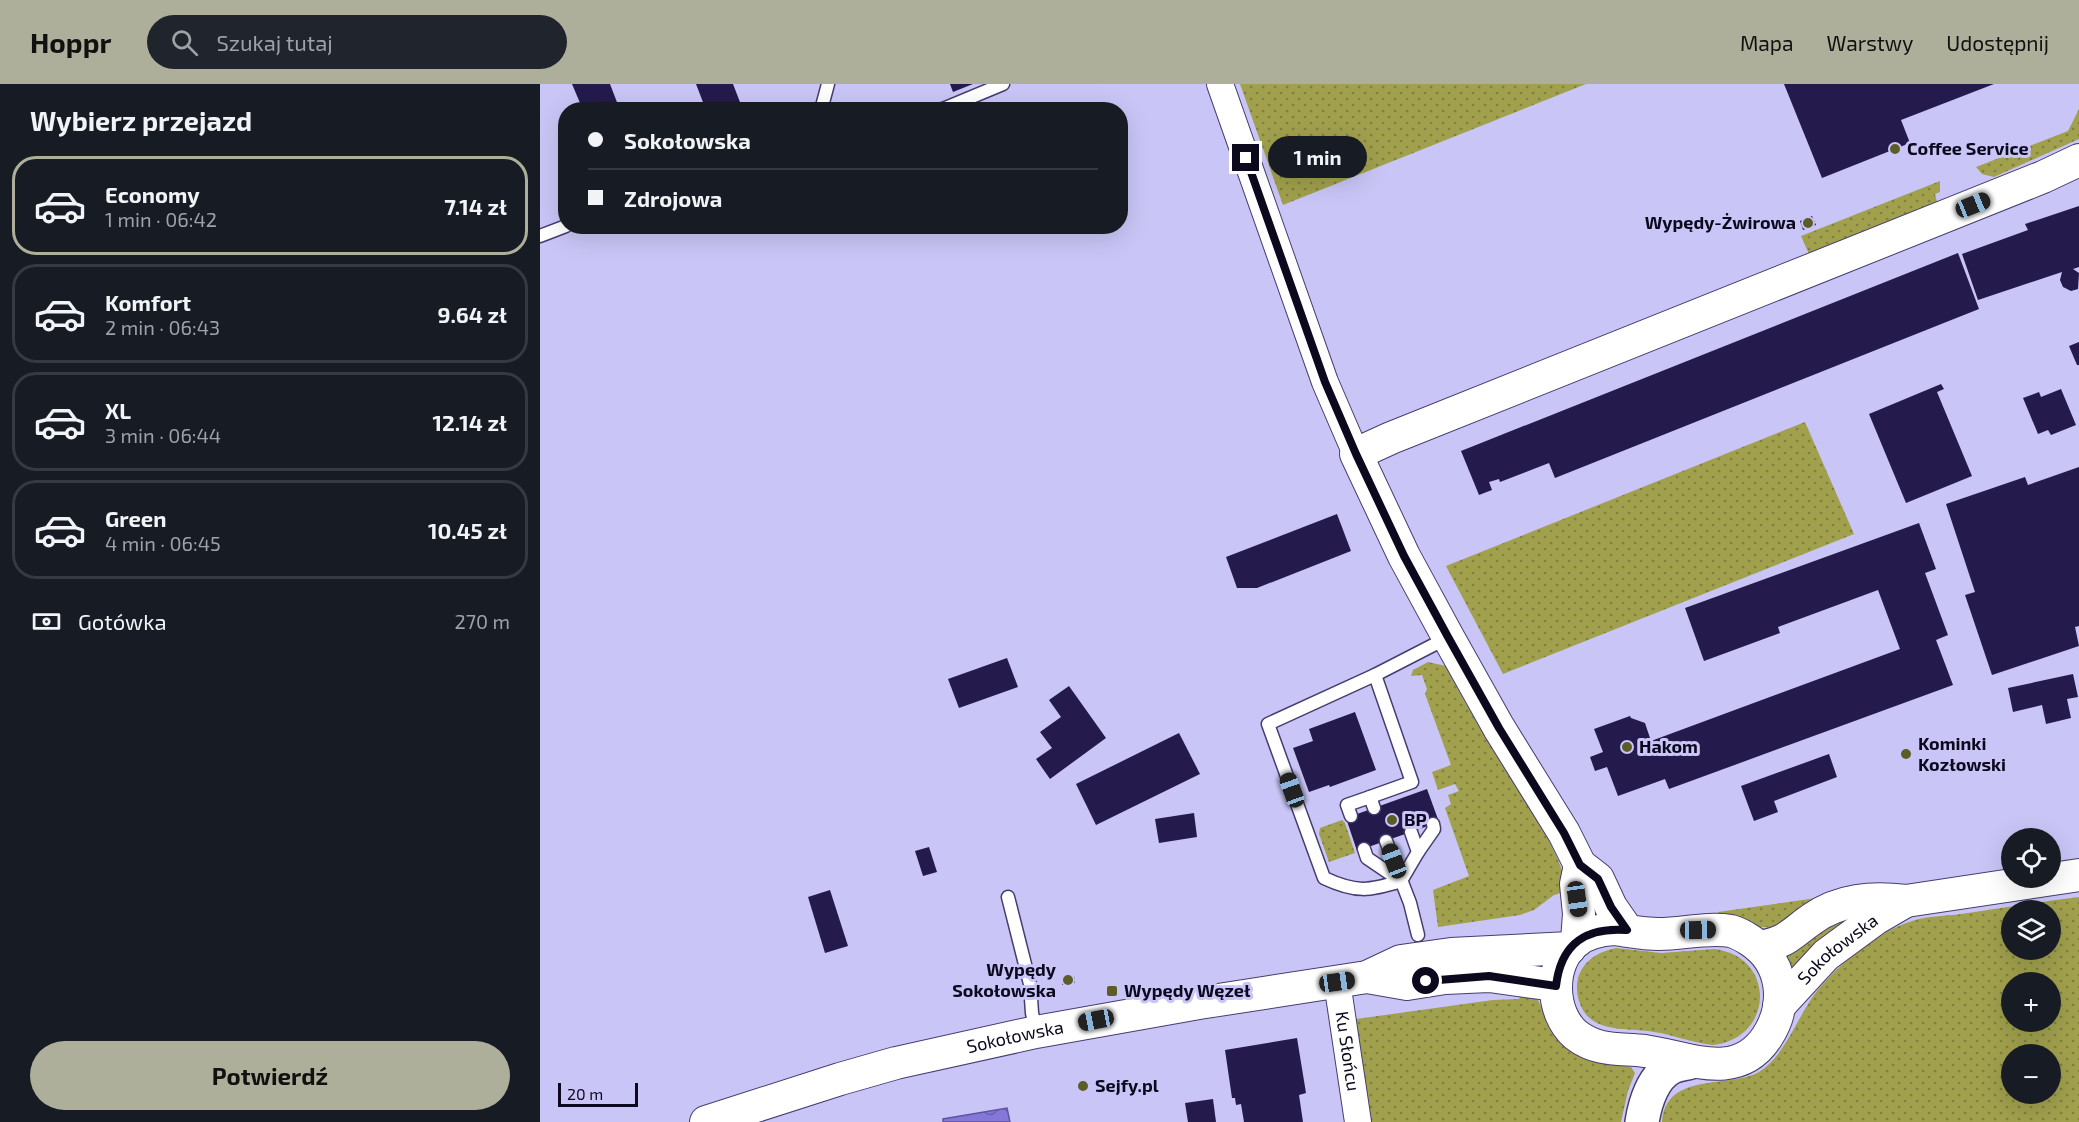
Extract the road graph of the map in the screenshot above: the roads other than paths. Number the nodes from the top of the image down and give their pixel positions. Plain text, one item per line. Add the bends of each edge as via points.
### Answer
1 (828, 84) edge
2 (1004, 84) edge
3 (1220, 84) edge
4 (823, 102) edge
5 (960, 102) edge
6 (2079, 160) edge
7 (558, 229) edge
8 (540, 236) edge
9 (1356, 454) junction
10 (1448, 637) junction
11 (1375, 675) junction
12 (1412, 782) junction
13 (1422, 791) dead end
14 (1351, 816) dead end
15 (1433, 824) dead end
16 (1411, 832) dead end
17 (1386, 841) dead end
18 (1364, 849) dead end
19 (1418, 852) junction
20 (1580, 865) junction
21 (2079, 875) edge
22 (1401, 881) junction
23 (1008, 897) dead end
24 (1906, 901) junction
25 (1627, 930) junction
26 (1432, 942) junction
27 (1573, 944) junction
28 (1759, 946) junction
29 (1352, 980) junction
30 (1556, 986) junction
31 (1779, 1006) junction
32 (1036, 1032) junction
33 (1691, 1062) junction
34 (706, 1122) edge
35 (1358, 1122) edge
36 (1642, 1122) edge

1 - 4 lane
2 - 5 lane
3 - 9 street via 1325,382
6 - 9 street
7 - 8 lane
9 - 10 street
10 - 11 lane
10 - 20 street
11 - 12 lane
11 - 22 lane via 1268,724 1324,878 1344,887 1370,890
12 - 13 lane
12 - 14 lane via 1372,803 1347,806
15 - 19 lane via 1434,829
16 - 19 lane
17 - 22 lane
18 - 22 lane via 1368,858
19 - 22 lane
20 - 25 street via 1598,879
20 - 27 street via 1576,884 1580,914
21 - 24 street, Sokołowska
22 - 26 lane
23 - 32 lane via 1030,984
24 - 28 street, Sokołowska via 1875,899 1838,905 1783,942
24 - 31 street, Sokołowska via 1826,955
25 - 27 street via 1588,934
25 - 28 street via 1658,934 1734,932
26 - 27 street, Sokołowska
26 - 29 street, Sokołowska via 1401,961
27 - 30 street via 1560,967
28 - 31 street via 1779,977
29 - 30 street, Sokołowska via 1407,984 1489,976
29 - 32 street, Sokołowska
29 - 35 street, Ku Słońcu
30 - 33 street via 1561,1014 1572,1031 1588,1043 1609,1050 1647,1052
31 - 33 street via 1767,1037 1751,1053 1727,1063
32 - 34 street, Sokołowska via 885,1066
33 - 36 highway via 1664,1072 1645,1107

